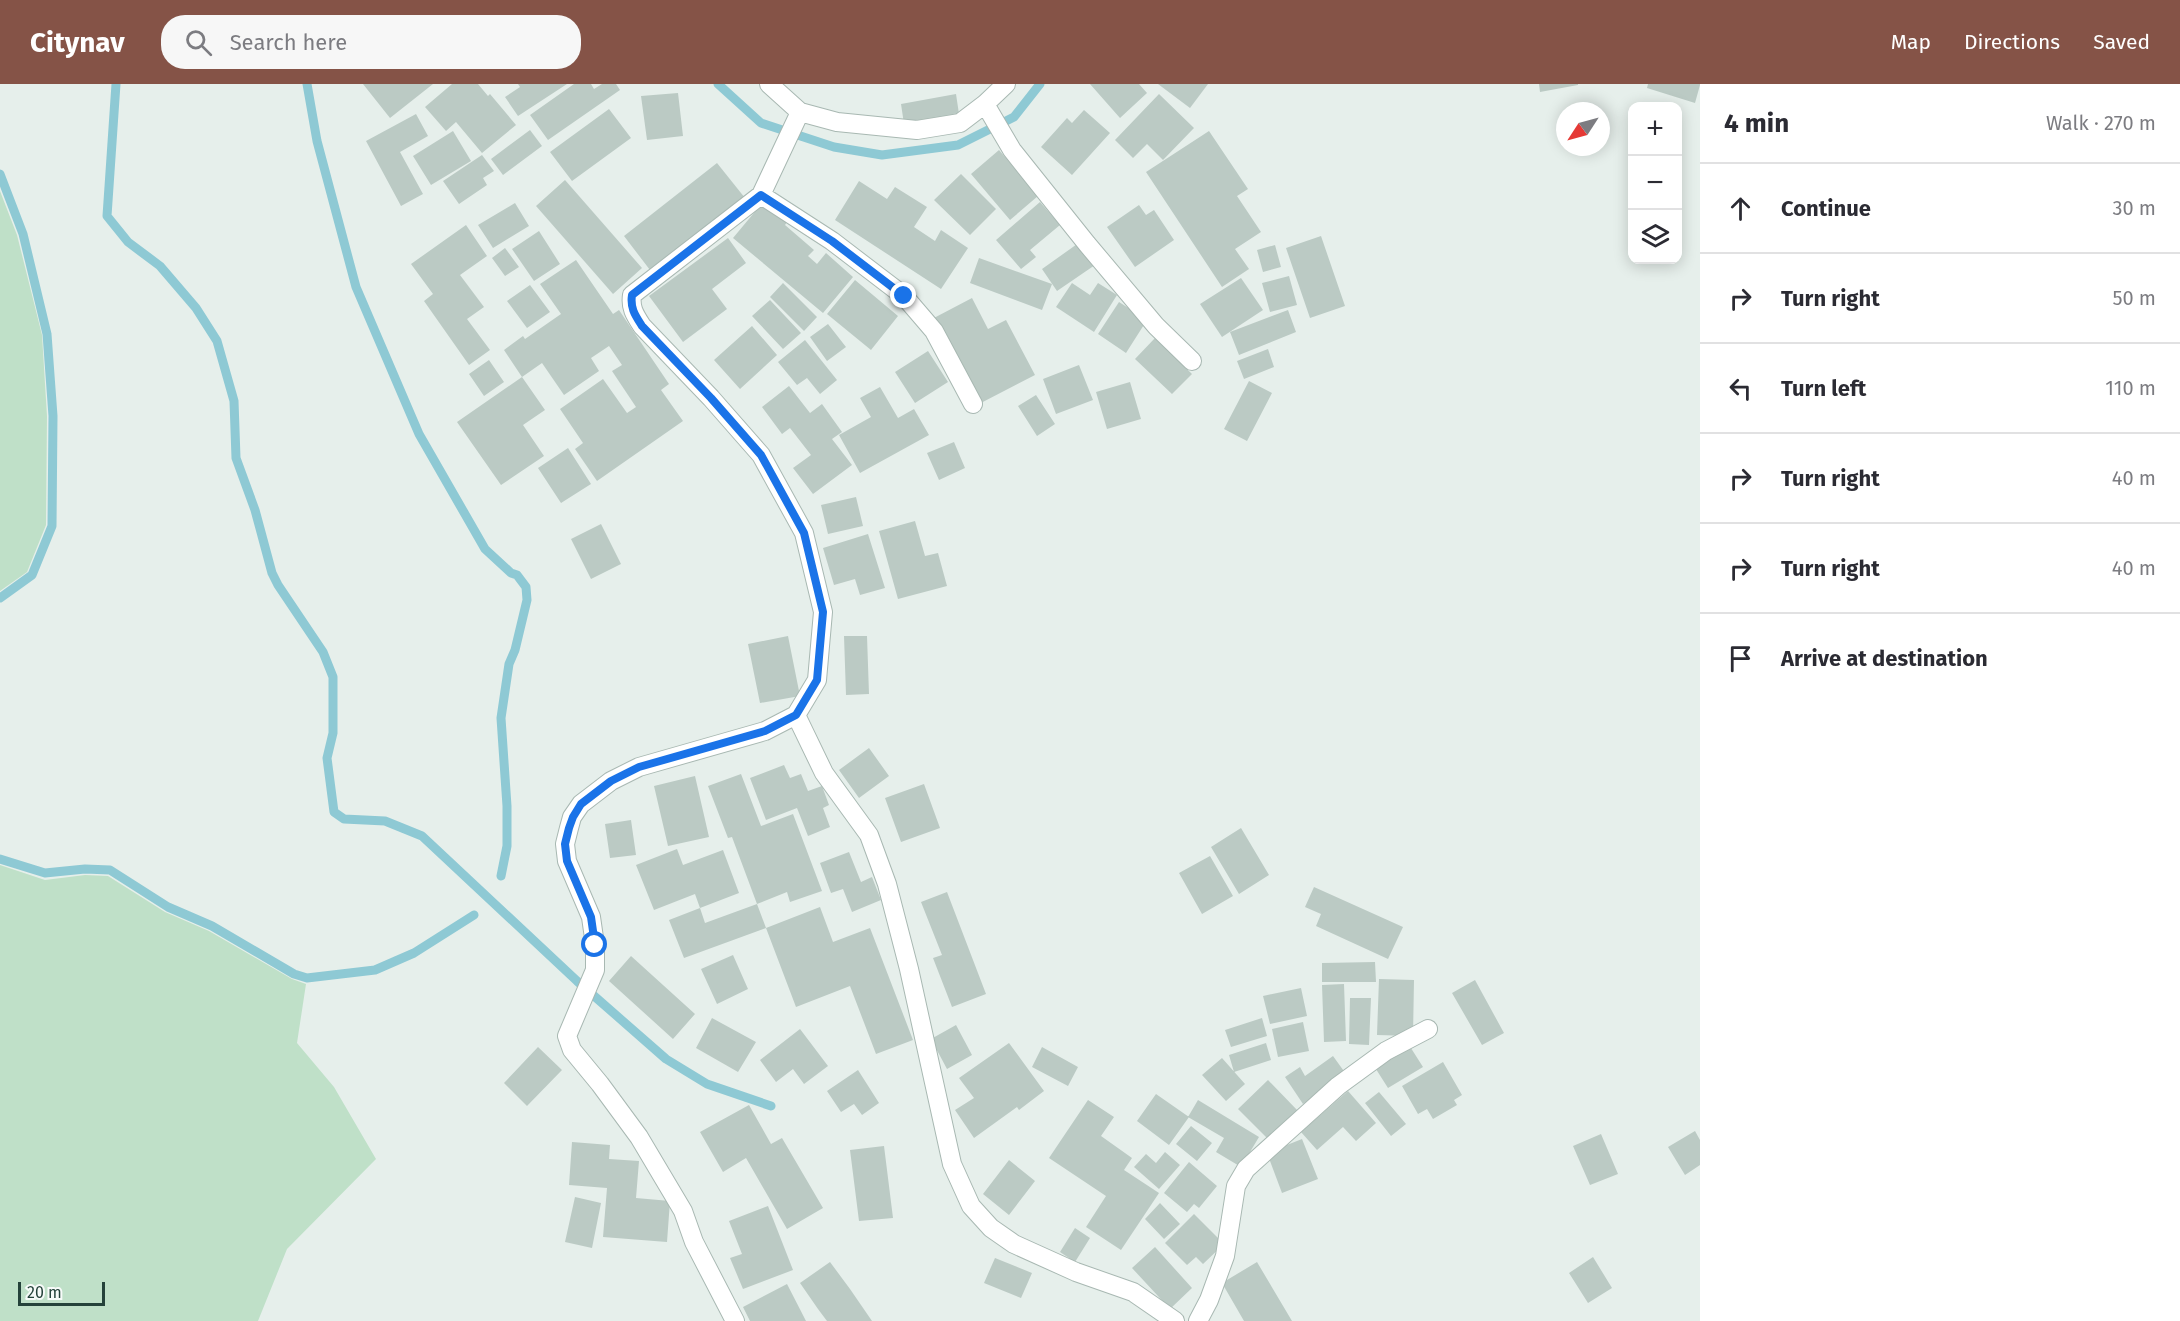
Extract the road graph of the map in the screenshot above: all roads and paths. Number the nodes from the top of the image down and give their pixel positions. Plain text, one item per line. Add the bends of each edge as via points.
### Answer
1 (769, 84) edge
2 (1006, 84) edge
3 (987, 108) junction
4 (797, 119) junction
5 (761, 195) junction
6 (1192, 361) dead end
7 (973, 404) dead end
8 (796, 715) junction
9 (1428, 1029) dead end
10 (735, 1321) edge
11 (1175, 1321) edge
12 (1198, 1321) edge

1 - 4 street
2 - 3 street
3 - 4 street via 960,123 917,130
3 - 6 street via 1012,150 1156,326
4 - 5 street
5 - 7 street via 832,241 904,296 934,331
5 - 8 street via 632,295 631,304 642,326 761,455 804,533 823,612 817,680
8 - 10 street via 765,731 639,767 611,781 581,804 565,844 569,868 591,917 595,945 595,970 567,1036 572,1050 639,1137 683,1211 694,1242
8 - 11 street via 824,773 869,835 887,884 952,1164 970,1206 1014,1244 1133,1292
9 - 12 street via 1386,1051 1338,1086 1246,1169 1236,1186 1225,1256

